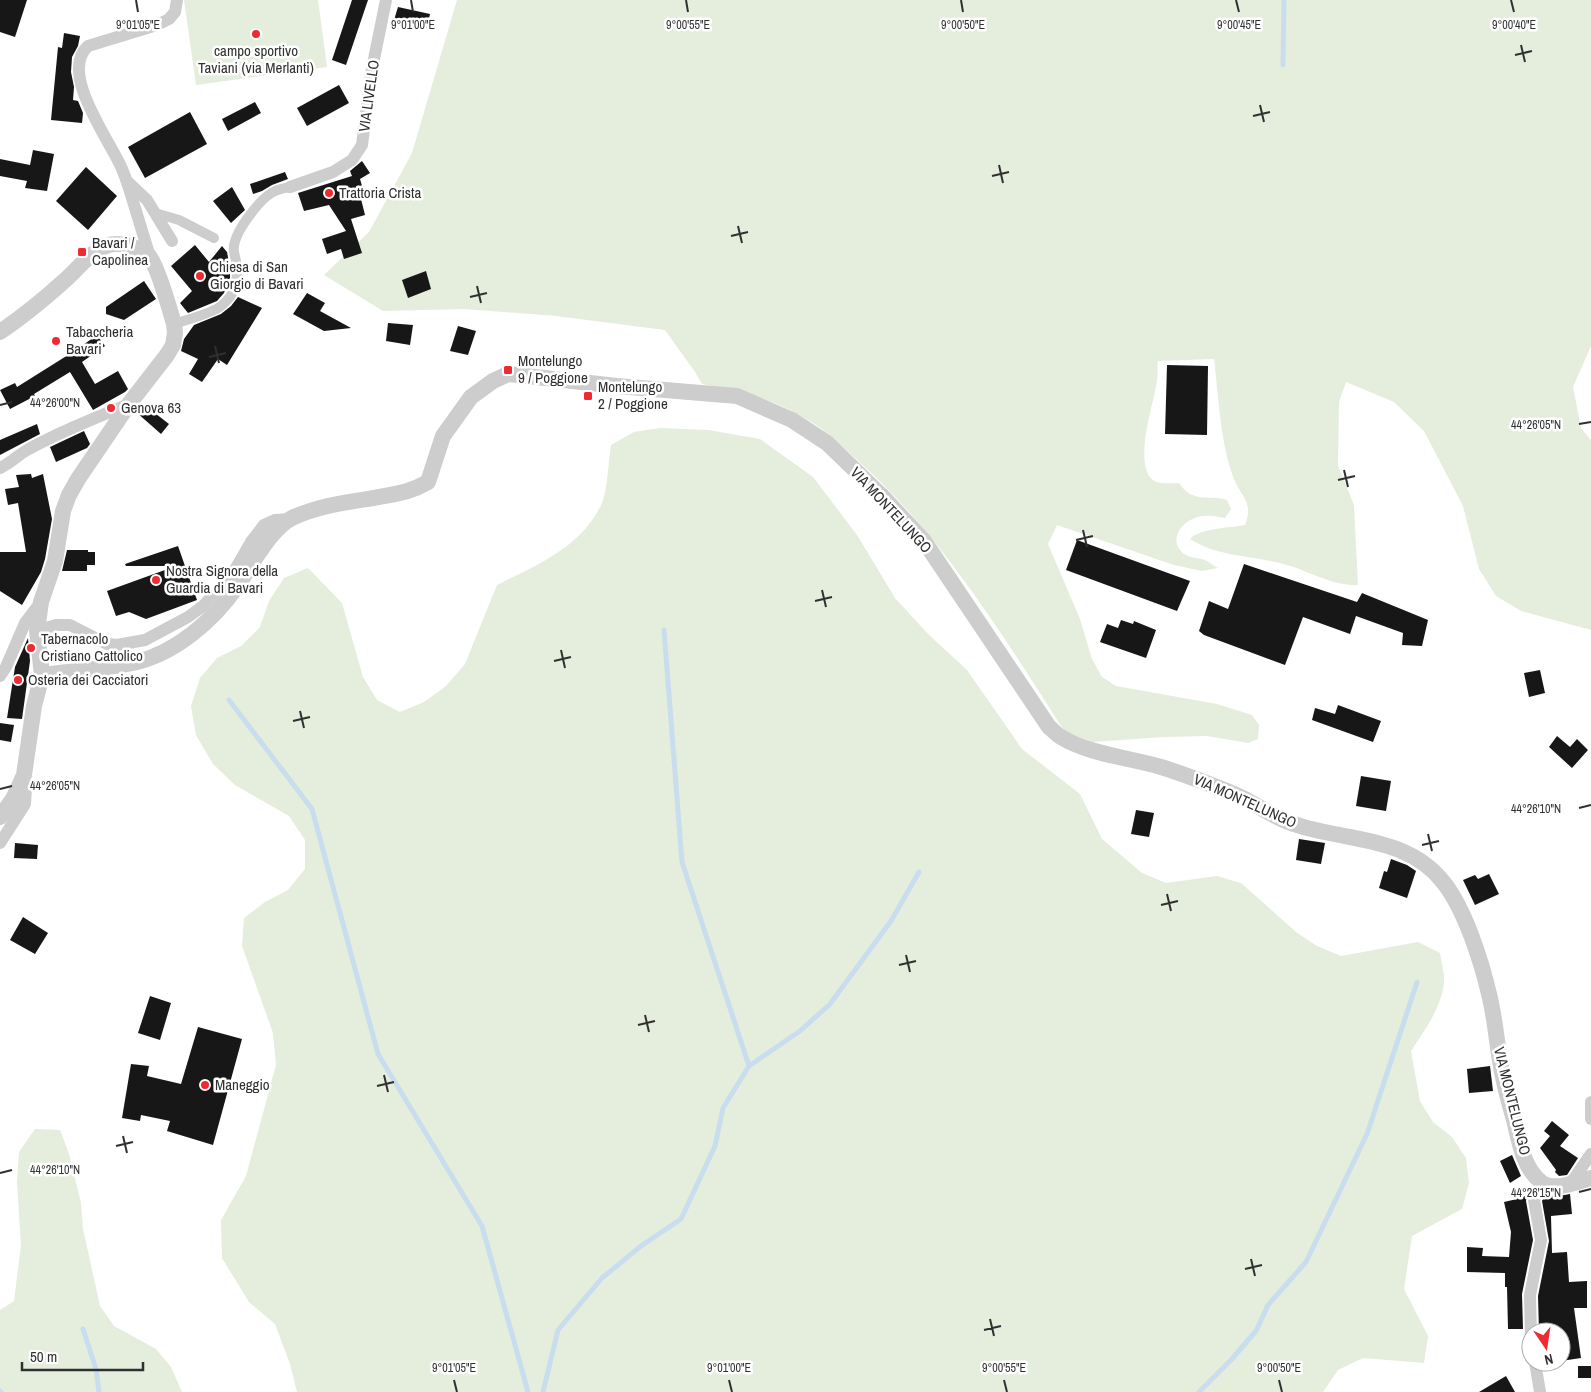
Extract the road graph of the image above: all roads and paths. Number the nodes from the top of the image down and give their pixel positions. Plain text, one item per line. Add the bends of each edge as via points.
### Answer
1 (177, 0) edge
2 (386, 0) edge
3 (126, 180) junction
4 (290, 187) joint
5 (155, 213) junction
6 (214, 238) dead end
7 (172, 241) dead end
8 (150, 257) junction
9 (174, 324) junction
10 (0, 332) edge
11 (129, 404) junction
12 (0, 468) edge
13 (291, 518) junction
14 (41, 602) junction
15 (37, 631) junction
16 (42, 675) junction
17 (0, 676) edge
18 (24, 775) junction
19 (0, 817) edge
20 (0, 842) edge
21 (1591, 1102) edge
22 (1591, 1119) edge
23 (1591, 1154) edge
24 (1591, 1178) edge
25 (1542, 1183) junction
26 (1571, 1183) junction
27 (1531, 1322) edge
28 (1537, 1372) edge
29 (1540, 1392) edge

1 - 3 street via 175,12 163,22 93,44 82,54 80,78 88,106
2 - 4 street, VIA LIVELLO via 371,74 362,145 352,160 333,172
3 - 5 street via 147,200
3 - 8 street
4 - 9 street, VIA LIVELLO via 274,191 263,200 237,235 233,253 238,277 233,291 221,306
5 - 6 street via 179,220
5 - 7 street
8 - 9 street
8 - 10 street via 141,250 122,245 106,246
9 - 11 street via 173,345
11 - 12 street via 28,449
11 - 14 street via 69,495 63,511 55,561
13 - 15 street via 264,525 233,573 203,606 145,640 106,644 70,626 56,625
13 - 16 street, VIA MONTELUNGO via 271,536 229,598 184,640 134,663
13 - 25 street, VIA MONTELUNGO via 352,501 413,491 428,482 443,436 471,398 508,374 737,396 792,420 827,444 924,541 1049,727 1061,738 1162,767 1232,793 1294,824 1397,848 1427,865 1444,882 1456,900 1476,948 1490,994 1503,1078 1517,1135 1524,1157
14 - 15 street
14 - 17 street via 25,623
15 - 16 street
16 - 18 street
18 - 19 street
18 - 20 street via 25,804
21 - 22 street
23 - 26 street
24 - 26 street
25 - 26 street via 1558,1187
25 - 27 street via 1534,1200 1541,1240 1530,1295
28 - 29 street

